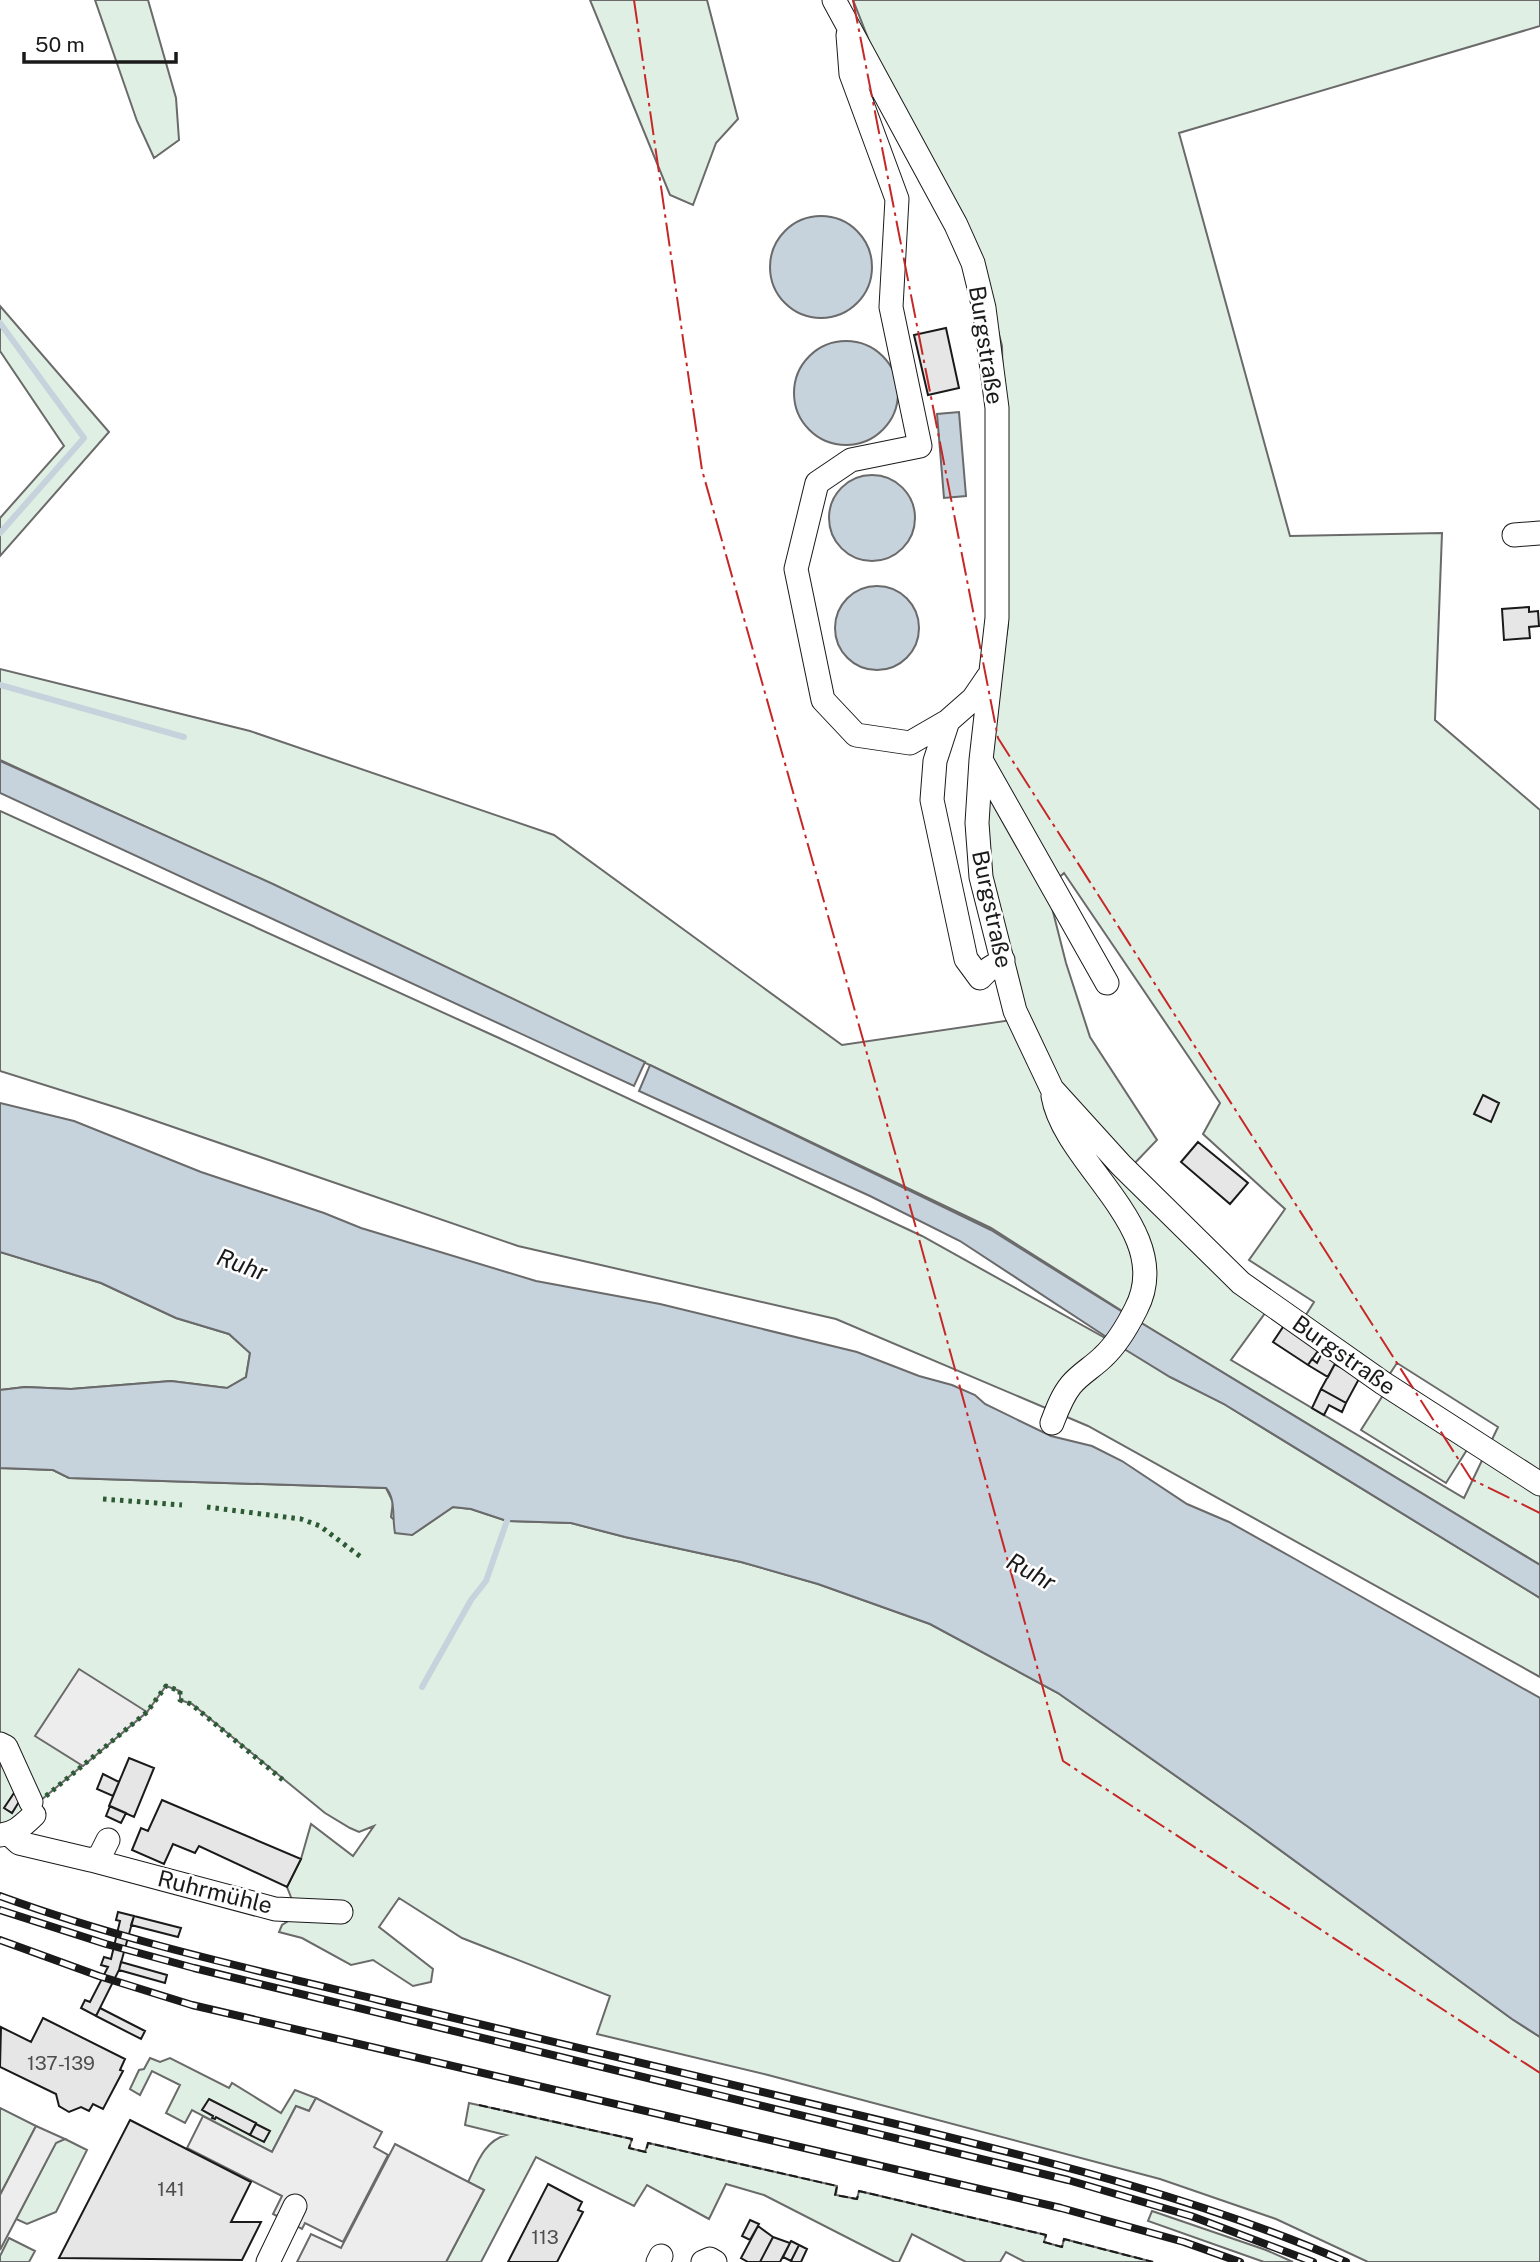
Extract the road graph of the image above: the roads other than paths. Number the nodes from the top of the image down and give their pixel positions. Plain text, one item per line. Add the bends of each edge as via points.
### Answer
1 (834, 0) edge
2 (848, 24) junction
3 (1540, 533) edge
4 (1514, 534) dead end
5 (991, 672) junction
6 (948, 721) junction
7 (981, 760) junction
8 (1003, 960) junction
9 (1107, 984) dead end
10 (1052, 1089) junction
11 (1052, 1423) dead end
12 (1540, 1484) edge
13 (0, 1744) edge
14 (5, 1834) edge
15 (108, 1840) dead end
16 (91, 1860) junction
17 (341, 1912) dead end
18 (295, 2206) dead end
19 (268, 2262) edge
20 (703, 2262) edge
21 (715, 2262) edge

1 - 2 street, Burgstraße
2 - 5 street, Burgstraße via 956,225 973,263 984,308 997,408 997,618
2 - 6 street via 851,74 897,199 891,307 920,446 852,460 817,483 796,569 823,700 856,736 910,743
3 - 4 street
5 - 6 street via 973,699
5 - 7 street, Burgstraße
6 - 8 street via 935,761 932,800 966,959 980,978
7 - 8 street, Burgstraße via 978,850 986,902
7 - 9 street
8 - 10 street, Burgstraße via 1015,1011
10 - 11 street via 1064,1127 1128,1220 1144,1279 1137,1308 1119,1337 1104,1357 1070,1386
10 - 12 street, Burgstraße via 1121,1165 1241,1283 1383,1383
13 - 14 street, Ruhrmühle via 6,1747 33,1808 18,1830
14 - 16 street, Ruhrmühle via 19,1843
15 - 16 street via 100,1856
16 - 17 street, Ruhrmühle via 275,1909
18 - 19 street
20 - 21 street

